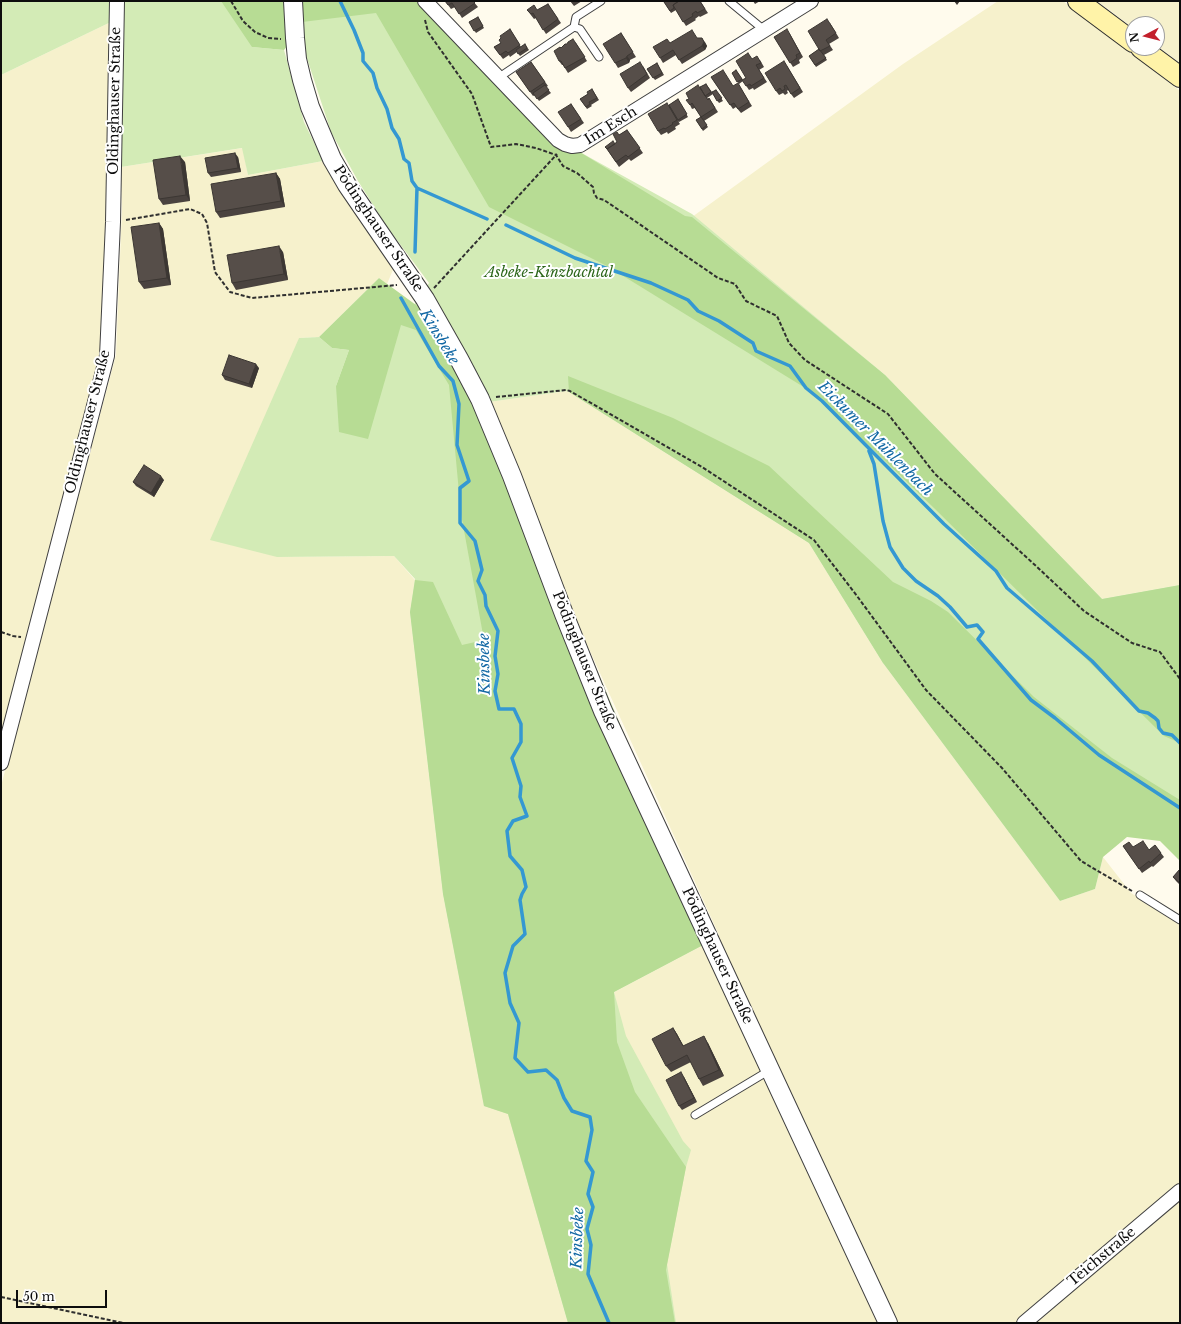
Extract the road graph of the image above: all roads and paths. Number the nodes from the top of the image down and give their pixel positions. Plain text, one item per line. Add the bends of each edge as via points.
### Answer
1 (117, 1) edge
2 (232, 1) edge
3 (293, 1) edge
4 (425, 1) edge
5 (601, 1) edge
6 (729, 1) edge
7 (811, 1) edge
8 (1078, 1) edge
9 (424, 16) dead end
10 (574, 27) junction
11 (764, 30) junction
12 (1125, 36) edge
13 (295, 38) junction
14 (1152, 56) edge
15 (599, 57) dead end
16 (1180, 77) edge
17 (498, 78) junction
18 (565, 144) junction
19 (556, 155) junction
20 (113, 222) junction
21 (414, 284) junction
22 (424, 299) junction
23 (480, 399) junction
24 (1, 632) edge
25 (34, 639) junction
26 (1180, 679) edge
27 (1, 763) edge
28 (1140, 895) joint
29 (1180, 920) edge
30 (770, 1070) junction
31 (695, 1115) dead end
32 (1180, 1191) edge
33 (1, 1297) edge
34 (123, 1323) edge
35 (888, 1323) edge
36 (1024, 1323) edge

1 - 20 street, Oldinghauser Straße
2 - 13 path via 243,21 255,32 268,38
3 - 13 street, Pödinghauser Straße
4 - 17 street, Im Esch
5 - 10 lane via 576,17
6 - 11 lane
7 - 11 street, Im Esch
8 - 12 main road
9 - 19 path via 428,32 472,94 491,147 516,144
10 - 15 lane via 580,28
10 - 17 lane
11 - 18 street, Im Esch via 580,145
13 - 21 street, Pödinghauser Straße via 297,59 310,107 332,159
14 - 16 main road
17 - 18 street, Im Esch via 558,140
18 - 19 path
19 - 22 path
19 - 26 path via 563,166 593,187 597,198 604,200 718,278 735,284 746,301 777,316 789,343 805,360 888,414 934,474 1084,611 1132,643 1160,652
20 - 21 path via 190,209 202,214 207,224 215,272 230,292 252,298
20 - 25 street, Oldinghauser Straße via 107,356
21 - 22 street, Pödinghauser Straße
22 - 23 street, Pödinghauser Straße
23 - 28 path via 566,390 702,467 814,540 926,690 1002,768 1081,861
23 - 30 street, Pödinghauser Straße via 603,711
24 - 25 path
25 - 27 street, Oldinghauser Straße
28 - 29 lane
30 - 31 lane
30 - 35 street, Pödinghauser Straße
32 - 36 street, Teichstraße
33 - 34 path

